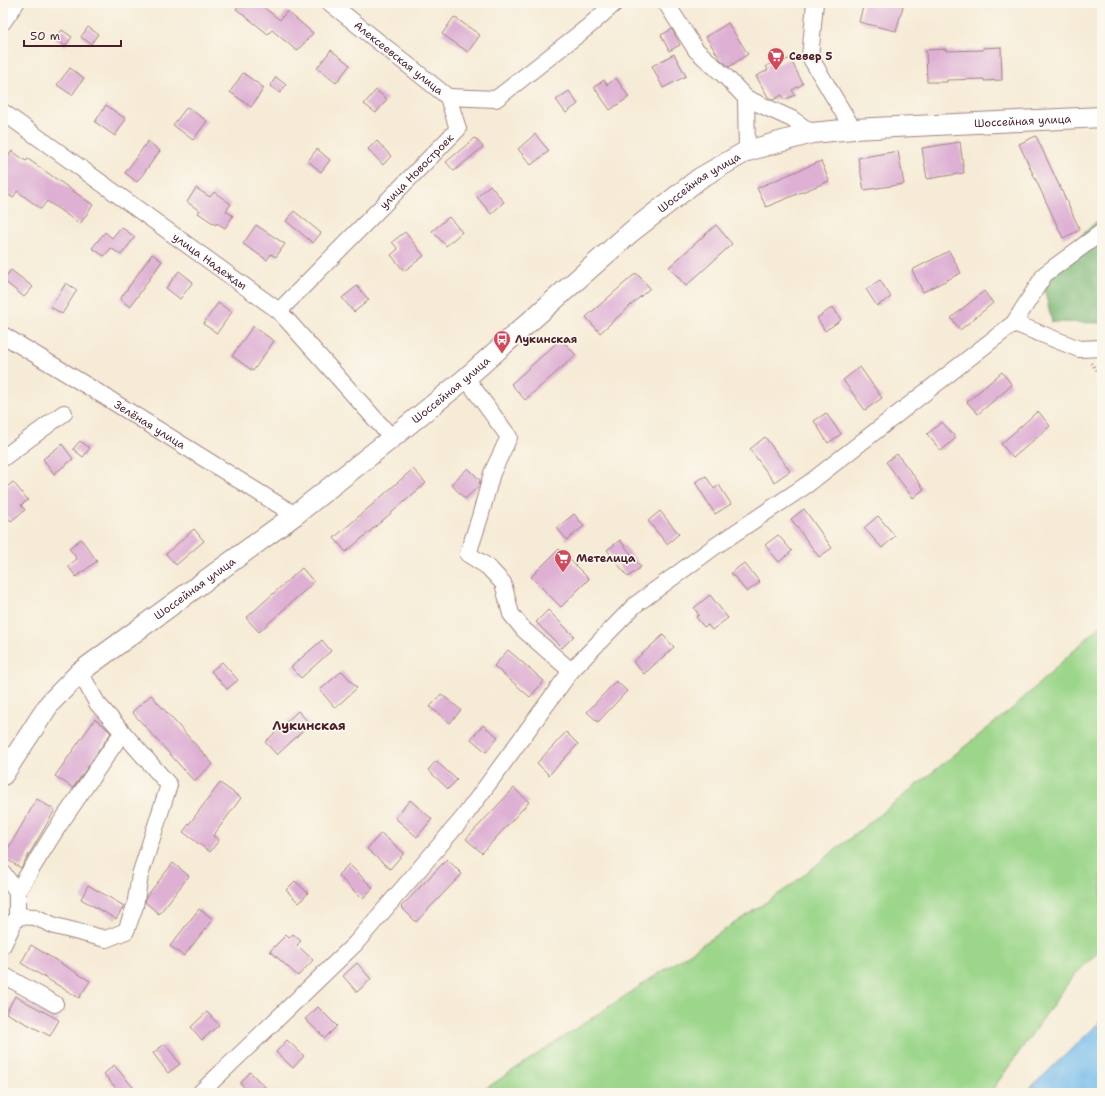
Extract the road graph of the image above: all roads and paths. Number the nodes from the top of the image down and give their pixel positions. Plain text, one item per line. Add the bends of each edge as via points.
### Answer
1 (16, 3) edge
2 (330, 3) edge
3 (615, 3) edge
4 (666, 3) edge
5 (815, 3) edge
6 (3, 22) edge
7 (448, 97) junction
8 (746, 98) junction
9 (3, 112) edge
10 (1102, 117) edge
11 (853, 129) junction
12 (812, 133) junction
13 (747, 151) junction
14 (1102, 232) edge
15 (278, 311) junction
16 (1014, 323) junction
17 (3, 335) edge
18 (1102, 348) edge
19 (466, 378) junction
20 (64, 413) dead end
21 (392, 438) junction
22 (3, 458) edge
23 (295, 515) junction
24 (571, 671) junction
25 (80, 672) junction
26 (122, 733) junction
27 (3, 775) edge
28 (3, 873) edge
29 (17, 892) junction
30 (17, 916) junction
31 (3, 945) edge
32 (3, 980) edge
33 (55, 1004) dead end
34 (200, 1093) edge

1 - 6 street
2 - 7 street, Алексеевская улица
3 - 7 street via 496,99
4 - 8 street via 696,50
5 - 11 street via 810,57
7 - 15 street, улица Новостроек via 458,130
8 - 12 street via 792,119
8 - 13 street
9 - 15 street, улица Надежды
10 - 11 main road, Шоссейная улица
11 - 12 main road, Шоссейная улица
12 - 13 main road, Шоссейная улица
13 - 19 main road, Шоссейная улица via 700,178 631,232
14 - 16 street via 1045,274
15 - 21 street, улица Надежды
16 - 18 street via 1079,349
16 - 24 street via 808,484 714,547 635,605
17 - 23 street, Зелёная улица
19 - 21 main road, Шоссейная улица
19 - 24 street via 509,437 492,473 468,554 488,567 503,583 511,614 524,630
20 - 22 street
21 - 23 main road, Шоссейная улица
23 - 25 main road, Шоссейная улица
24 - 34 street via 463,818 355,944
25 - 26 street via 97,703
25 - 27 main road, Шоссейная улица via 50,703
26 - 29 street via 54,831
26 - 30 street via 170,785 140,875 135,906 126,931 106,939 55,926 35,917
28 - 29 street
29 - 30 street
30 - 31 street
32 - 33 street via 5,976

